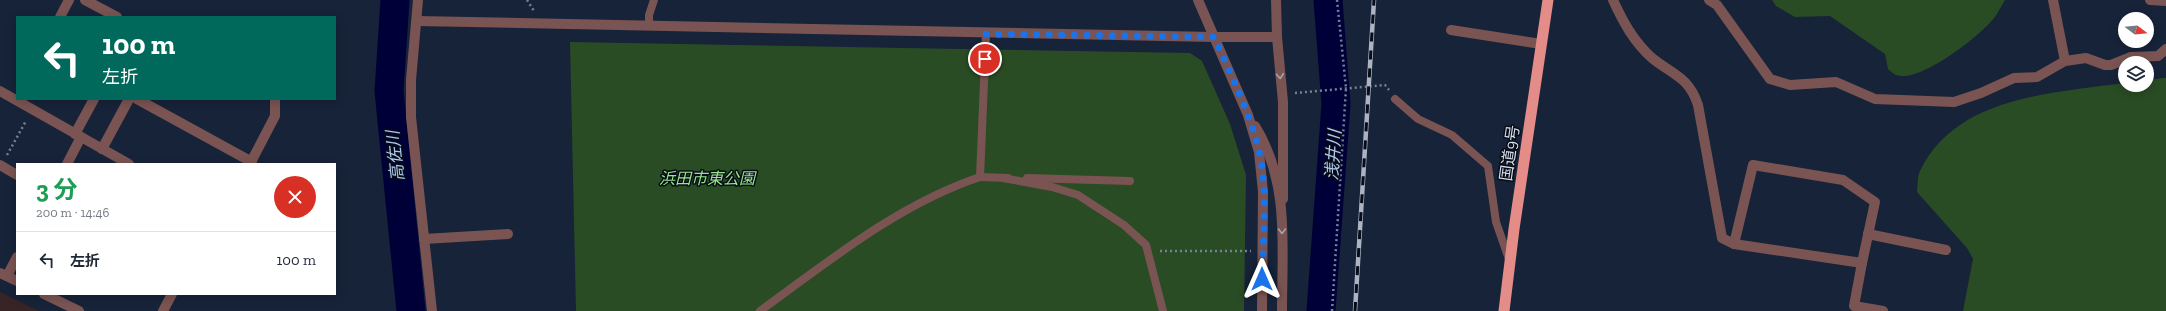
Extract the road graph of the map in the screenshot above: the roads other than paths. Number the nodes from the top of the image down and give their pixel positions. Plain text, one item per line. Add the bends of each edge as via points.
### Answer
1 (69, 0) edge
2 (85, 0) edge
3 (418, 0) edge
4 (654, 0) edge
5 (1198, 0) edge
6 (1276, 0) edge
7 (1548, 0) edge
8 (1613, 0) edge
9 (1709, 0) edge
10 (2053, 0) edge
11 (2150, 0) edge
12 (2166, 1) edge
13 (61, 16) edge
14 (115, 16) edge
15 (417, 21) junction
16 (649, 26) junction
17 (1451, 30) dead end
18 (986, 34) junction
19 (1214, 37) junction
20 (1277, 37) junction
21 (1541, 44) junction
22 (2166, 49) edge
23 (2065, 61) junction
24 (0, 91) edge
25 (16, 98) edge
26 (19, 100) edge
27 (94, 100) edge
28 (128, 100) edge
29 (139, 100) edge
30 (275, 100) edge
31 (1395, 100) road end
32 (1248, 115) junction
33 (78, 135) junction
34 (102, 149) junction
35 (66, 163) edge
36 (127, 163) edge
37 (251, 163) edge
38 (1, 166) edge
39 (16, 174) edge
40 (980, 177) junction
41 (1003, 178) junction
42 (1130, 180) dead end
43 (1282, 207) junction
44 (508, 234) dead end
45 (1868, 234) junction
46 (424, 239) junction
47 (1734, 244) junction
48 (1946, 250) dead end
49 (16, 258) edge
50 (1510, 261) junction
51 (1862, 263) junction
52 (3, 274) edge
53 (16, 280) edge
54 (46, 295) edge
55 (171, 295) edge
56 (79, 311) edge
57 (163, 311) edge
58 (432, 311) edge
59 (760, 311) edge
60 (1163, 311) edge
61 (1262, 311) edge
62 (1282, 311) edge
63 (1504, 311) edge
64 (1883, 311) edge

1 - 13 street
2 - 14 street
3 - 15 street
4 - 16 lane via 649,15
5 - 19 street
6 - 20 street
7 - 21 highway, 国道9号
8 - 47 street via 1630,34 1652,58 1674,72 1694,91 1722,238
9 - 23 street via 1717,5 1770,79 1790,85 1836,82 1875,99 1954,102 2014,78 2038,77
10 - 23 street
11 - 12 street
15 - 16 street
15 - 46 street via 411,80 411,117
16 - 18 street
17 - 21 street
18 - 19 street
18 - 40 lane
19 - 20 street
19 - 32 street
20 -> 43 street via 1282,94
21 - 50 highway, 国道9号
22 - 23 street via 2158,56 2131,57 2105,65 2086,58
24 - 25 street
26 - 33 street
27 - 33 street
28 - 34 street
29 - 37 street
30 - 37 street via 275,116
31 - 50 lane via 1418,119 1452,135 1488,166 1496,222
32 - 43 street via 1265,142 1272,160 1279,183
32 - 61 street via 1259,152 1263,192
33 - 34 street
33 - 35 street
34 - 36 street
38 - 39 street
40 - 41 lane
40 - 59 lane via 935,195 893,219
41 - 42 lane
41 - 60 lane via 1052,187 1078,195 1124,225 1146,245
43 -> 62 street
44 - 46 street
45 - 47 street via 1875,202 1843,180 1753,165
45 - 48 street
45 - 51 street
46 - 58 street
47 - 51 street
49 - 52 street
50 - 63 highway, 国道9号
51 - 64 street via 1854,306
52 - 53 street
54 - 56 street
55 - 57 street

